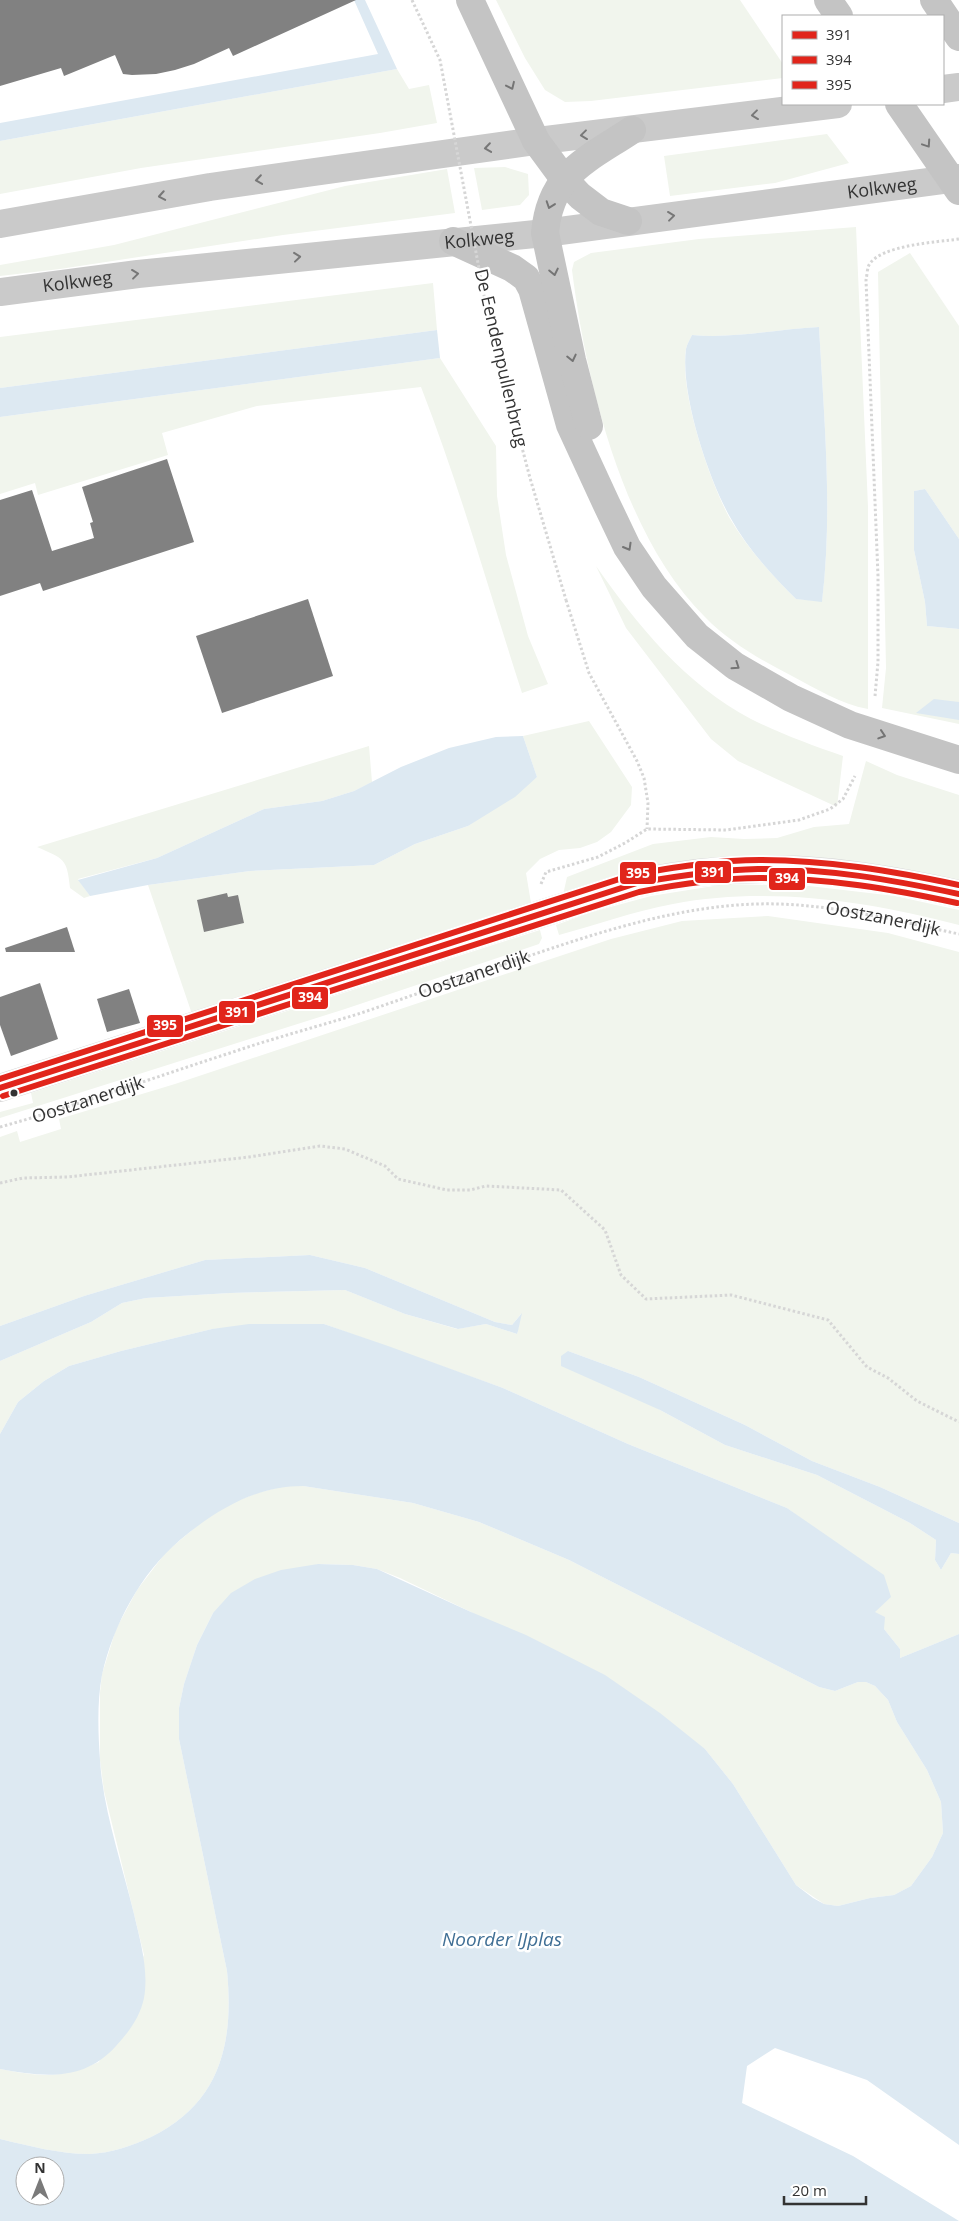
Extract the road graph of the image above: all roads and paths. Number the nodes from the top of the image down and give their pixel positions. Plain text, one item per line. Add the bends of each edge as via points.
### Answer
1 (412, 0) edge
2 (470, 0) edge
3 (828, 0) edge
4 (934, 0) edge
5 (838, 15) edge
6 (959, 36) edge
7 (959, 87) edge
8 (944, 90) edge
9 (830, 105) edge
10 (900, 105) edge
11 (632, 130) junction
12 (536, 141) junction
13 (959, 178) edge
14 (564, 179) junction
15 (959, 191) edge
16 (628, 221) junction
17 (0, 224) edge
18 (545, 233) junction
19 (959, 239) edge
20 (452, 241) junction
21 (0, 292) edge
22 (606, 503) junction
23 (875, 696) dead end
24 (959, 760) edge
25 (647, 829) dead end
26 (959, 894) edge
27 (959, 934) edge
28 (0, 1088) edge
29 (0, 1127) edge
30 (0, 1183) edge
31 (959, 1422) edge

1 - 25 path, De Eendenpullenbrug, bridge via 440,60 489,322 530,478 589,673 644,778 648,803
2 -> 12 highway
3 - 5 highway
4 - 6 highway
7 - 8 main road
9 -> 11 main road
10 -> 15 highway, bridge
11 -> 12 main road
11 - 14 highway via 576,167
12 - 14 highway
12 -> 17 main road via 210,187
16 -> 13 main road, Kolkweg
14 - 16 highway via 601,212
14 -> 18 highway via 549,206
16 - 18 main road, Kolkweg
18 - 20 main road, Kolkweg
18 -> 22 highway
19 - 23 path via 888,251 869,265 866,280 878,576
21 -> 20 main road, Kolkweg
20 - 22 highway via 512,268 526,278 532,288 570,425
22 -> 24 highway via 627,547 654,587 697,636 735,666 791,698 850,725
26 - 28 street, Oostzanerdijk via 860,874 772,868 713,870 637,883
27 - 29 path, Oostzanerdijk via 842,909 800,905 719,907 649,920
30 - 31 path via 23,1178 67,1177 249,1158 320,1146 345,1149 385,1166 398,1178 448,1190 486,1186 561,1190 605,1230 621,1275 646,1299 731,1295 828,1320 867,1367 888,1378 917,1401

